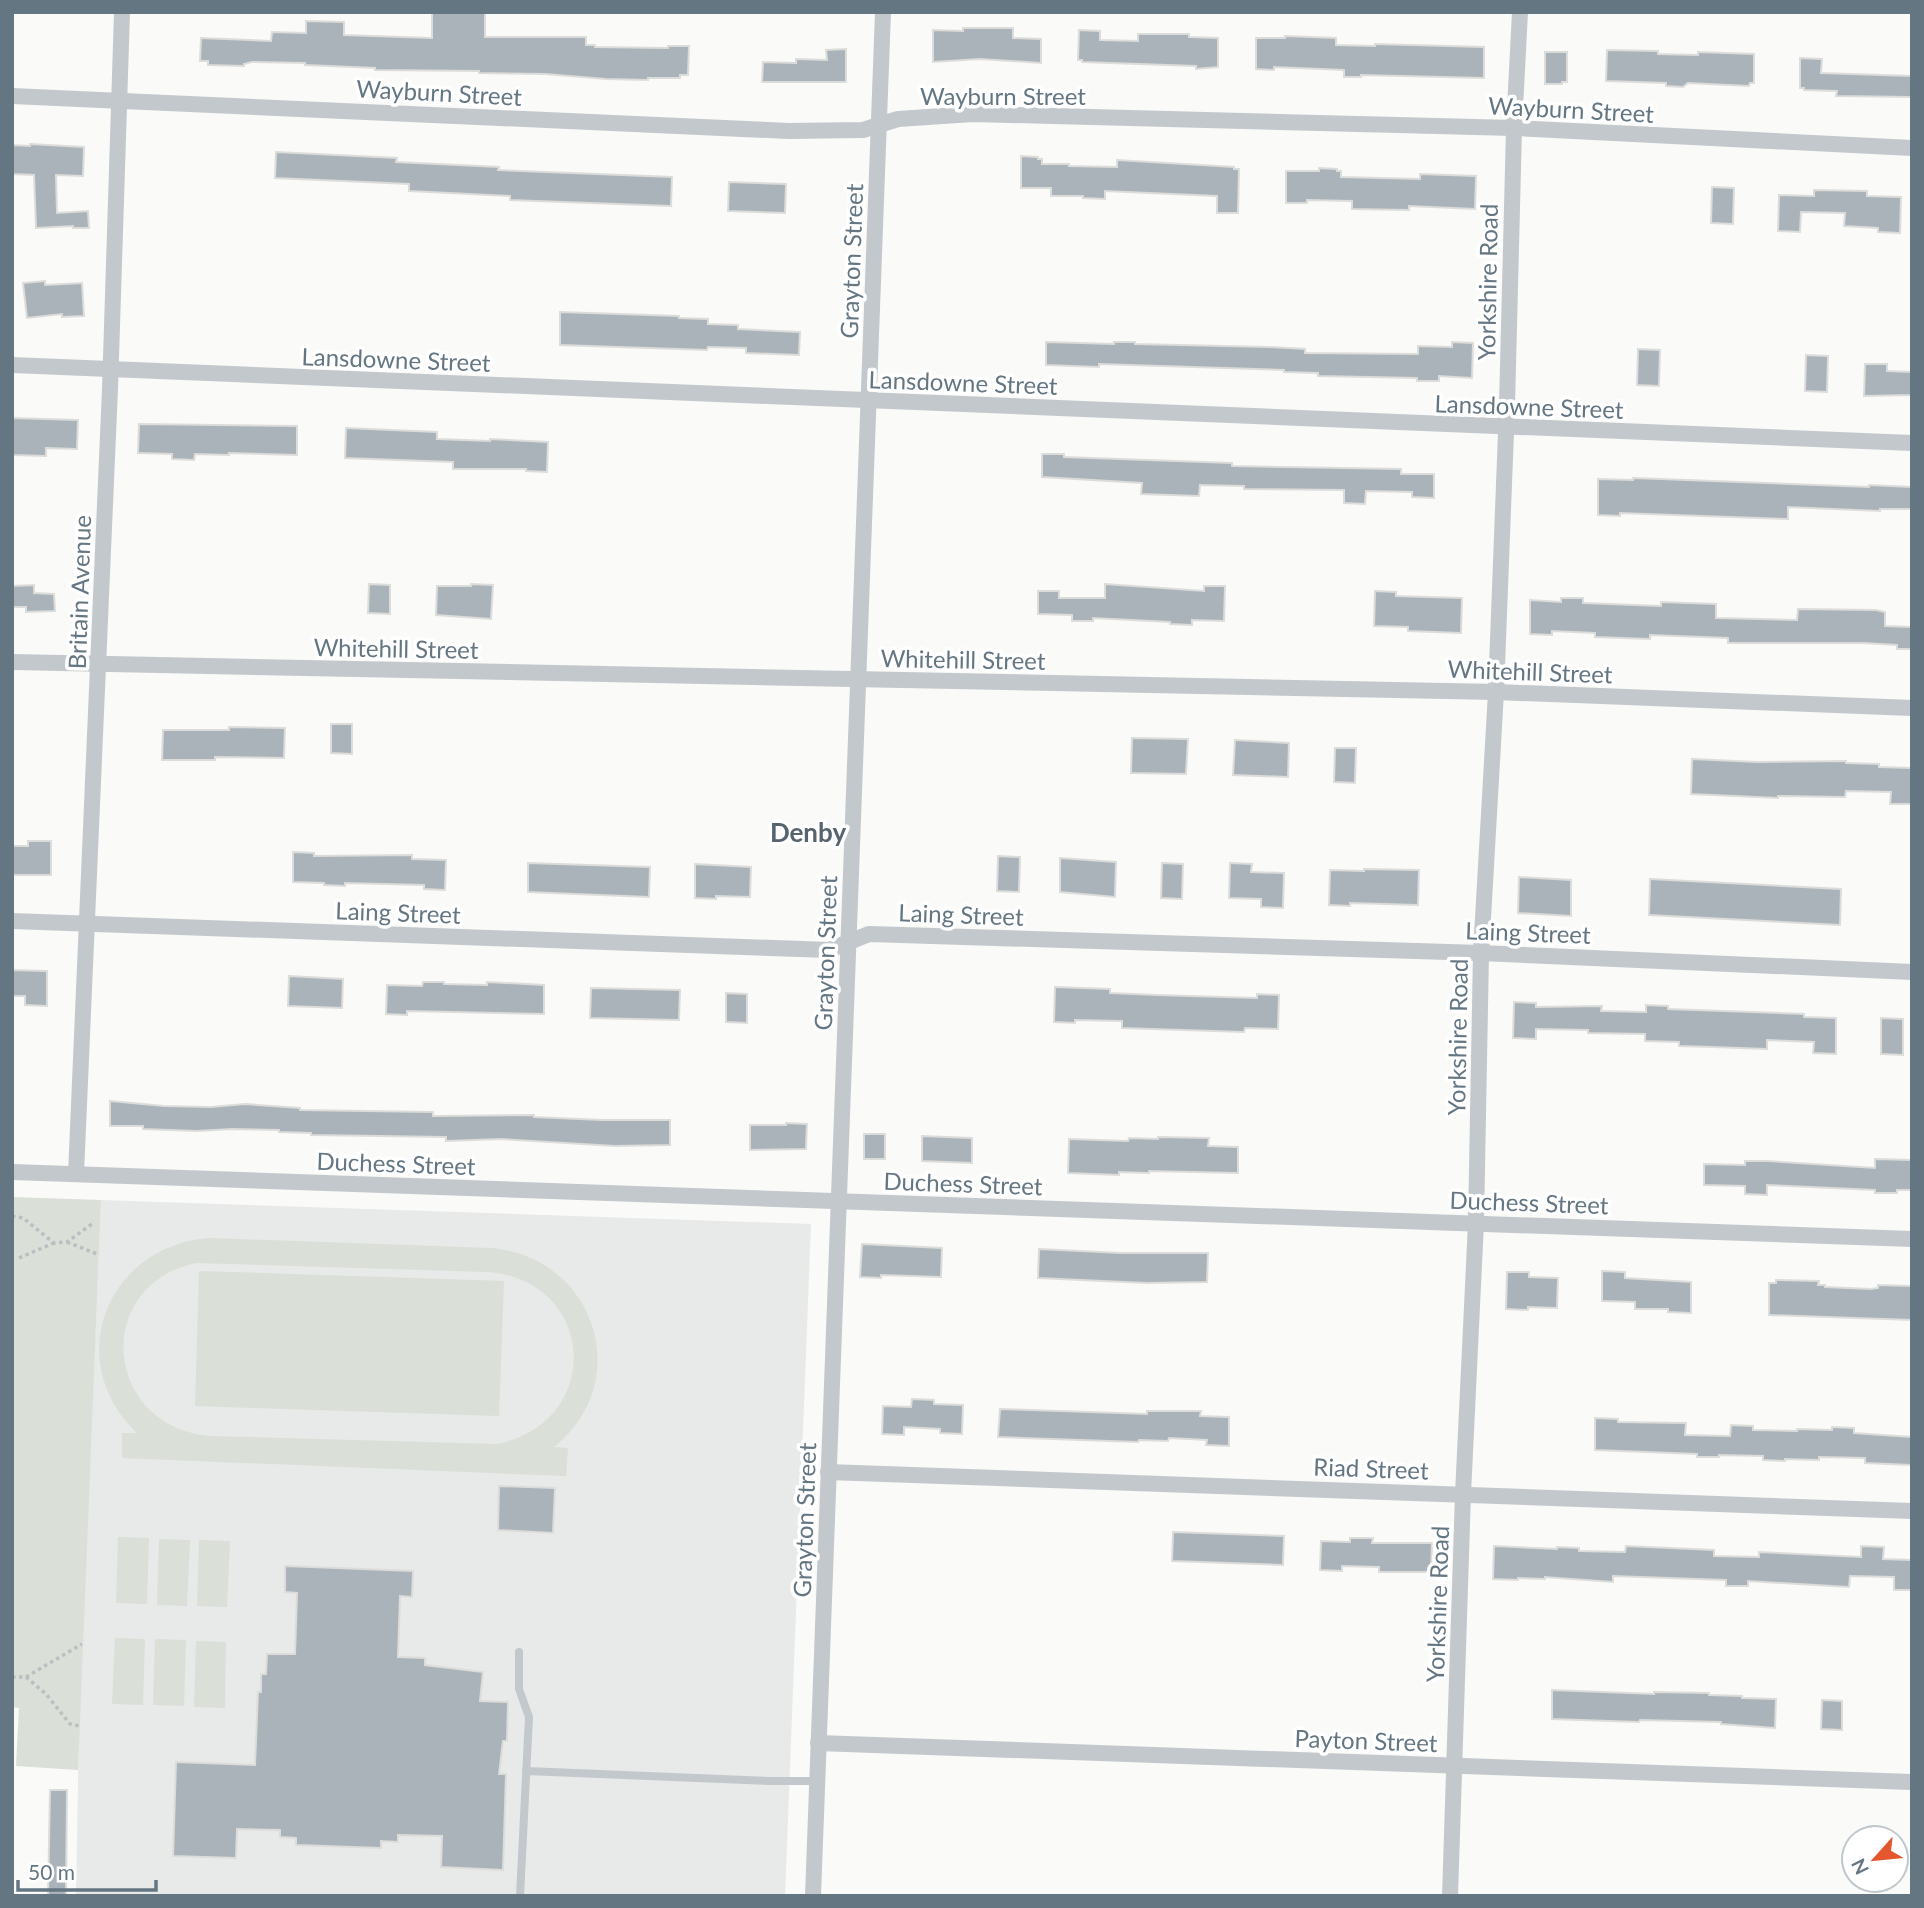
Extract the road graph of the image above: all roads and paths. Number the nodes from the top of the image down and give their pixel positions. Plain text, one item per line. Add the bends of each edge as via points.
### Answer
1 (122, 12) edge
2 (883, 12) edge
3 (1520, 12) edge
4 (12, 96) edge
5 (119, 100) junction
6 (878, 125) junction
7 (1514, 128) junction
8 (1912, 148) edge
9 (12, 365) edge
10 (110, 370) junction
11 (869, 401) junction
12 (1506, 428) junction
13 (1912, 443) edge
14 (12, 662) edge
15 (99, 665) junction
16 (858, 679) junction
17 (1496, 692) junction
18 (1912, 708) edge
19 (12, 921) edge
20 (88, 924) junction
21 (848, 942) junction
22 (1482, 953) junction
23 (1912, 971) edge
24 (12, 1172) edge
25 (76, 1174) junction
26 (838, 1201) junction
27 (12, 1216) edge
28 (1476, 1223) junction
29 (92, 1224) dead end
30 (1912, 1239) edge
31 (67, 1242) junction
32 (54, 1243) junction
33 (97, 1254) dead end
34 (19, 1258) dead end
35 (828, 1472) junction
36 (1462, 1494) junction
37 (1912, 1511) edge
38 (82, 1644) dead end
39 (519, 1652) dead end
40 (12, 1677) edge
41 (26, 1677) junction
42 (79, 1726) dead end
43 (818, 1743) junction
44 (1455, 1766) junction
45 (526, 1771) junction
46 (817, 1781) junction
47 (1912, 1782) edge
48 (520, 1896) edge
49 (813, 1896) edge
50 (1450, 1896) edge

1 - 5 street, Britain Avenue
2 - 6 street, Grayton Street
3 - 7 street, Yorkshire Road
4 - 5 street, Wayburn Street
5 - 6 street, Wayburn Street via 789,131 863,130
5 - 10 street, Britain Avenue
6 - 7 street, Wayburn Street via 898,119 974,114
6 - 11 street, Grayton Street
7 - 8 street, Wayburn Street
7 - 12 street, Yorkshire Road
9 - 10 street, Lansdowne Street
10 - 11 street, Lansdowne Street
10 - 15 street, Britain Avenue
11 - 12 street, Lansdowne Street
11 - 16 street, Grayton Street
12 - 13 street, Lansdowne Street
12 - 17 street, Yorkshire Road
14 - 15 street, Whitehill Street
15 - 16 street, Whitehill Street
15 - 20 street, Britain Avenue
16 - 17 street, Whitehill Street
16 - 21 street, Grayton Street
17 - 18 street, Whitehill Street
17 - 22 street, Yorkshire Road
19 - 20 street, Laing Street
20 - 21 street, Laing Street via 829,950
20 - 25 street, Britain Avenue
21 - 22 street, Laing Street via 869,934
21 - 26 street, Grayton Street
22 - 23 street, Laing Street
22 - 28 street, Yorkshire Road
24 - 25 street, Duchess Street
25 - 26 street, Duchess Street
26 - 28 street, Duchess Street
26 - 35 street, Grayton Street
27 - 32 path via 23,1218
28 - 30 street, Duchess Street
28 - 36 street, Yorkshire Road
29 - 31 path
31 - 32 path
31 - 33 path
32 - 34 path
35 - 36 street, Riad Street
35 - 43 street, Grayton Street
36 - 37 street, Riad Street
36 - 44 street, Yorkshire Road
38 - 41 path
39 - 45 lane via 520,1689 529,1717
40 - 41 path
41 - 42 path via 70,1724
43 - 44 street, Payton Street
43 - 46 street, Grayton Street
44 - 47 street, Payton Street
44 - 50 street, Yorkshire Road
45 - 46 lane
45 - 48 lane
46 - 49 street, Grayton Street

